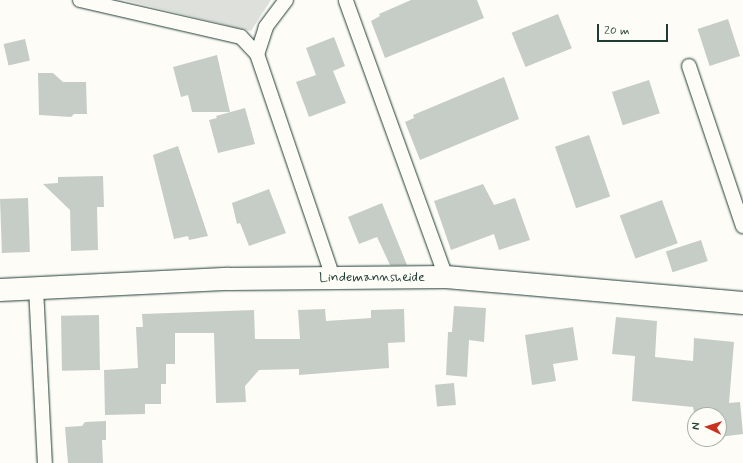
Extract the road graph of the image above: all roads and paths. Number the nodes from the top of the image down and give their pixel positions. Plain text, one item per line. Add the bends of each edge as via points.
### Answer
1 (80, 0) edge
2 (286, 0) edge
3 (346, 1) dead end
4 (257, 54) junction
5 (689, 66) dead end
6 (743, 226) edge
7 (334, 277) junction
8 (446, 277) junction
9 (36, 288) junction
10 (0, 290) edge
11 (743, 302) edge
12 (45, 463) edge

1 - 4 lane via 241,37
2 - 4 lane via 266,27
3 - 8 lane
4 - 7 lane
5 - 6 lane
7 - 8 street, Lindemannsheide
7 - 9 street, Lindemannsheide
8 - 11 street, Lindemannsheide
9 - 10 street, Lindemannsheide
9 - 12 lane

